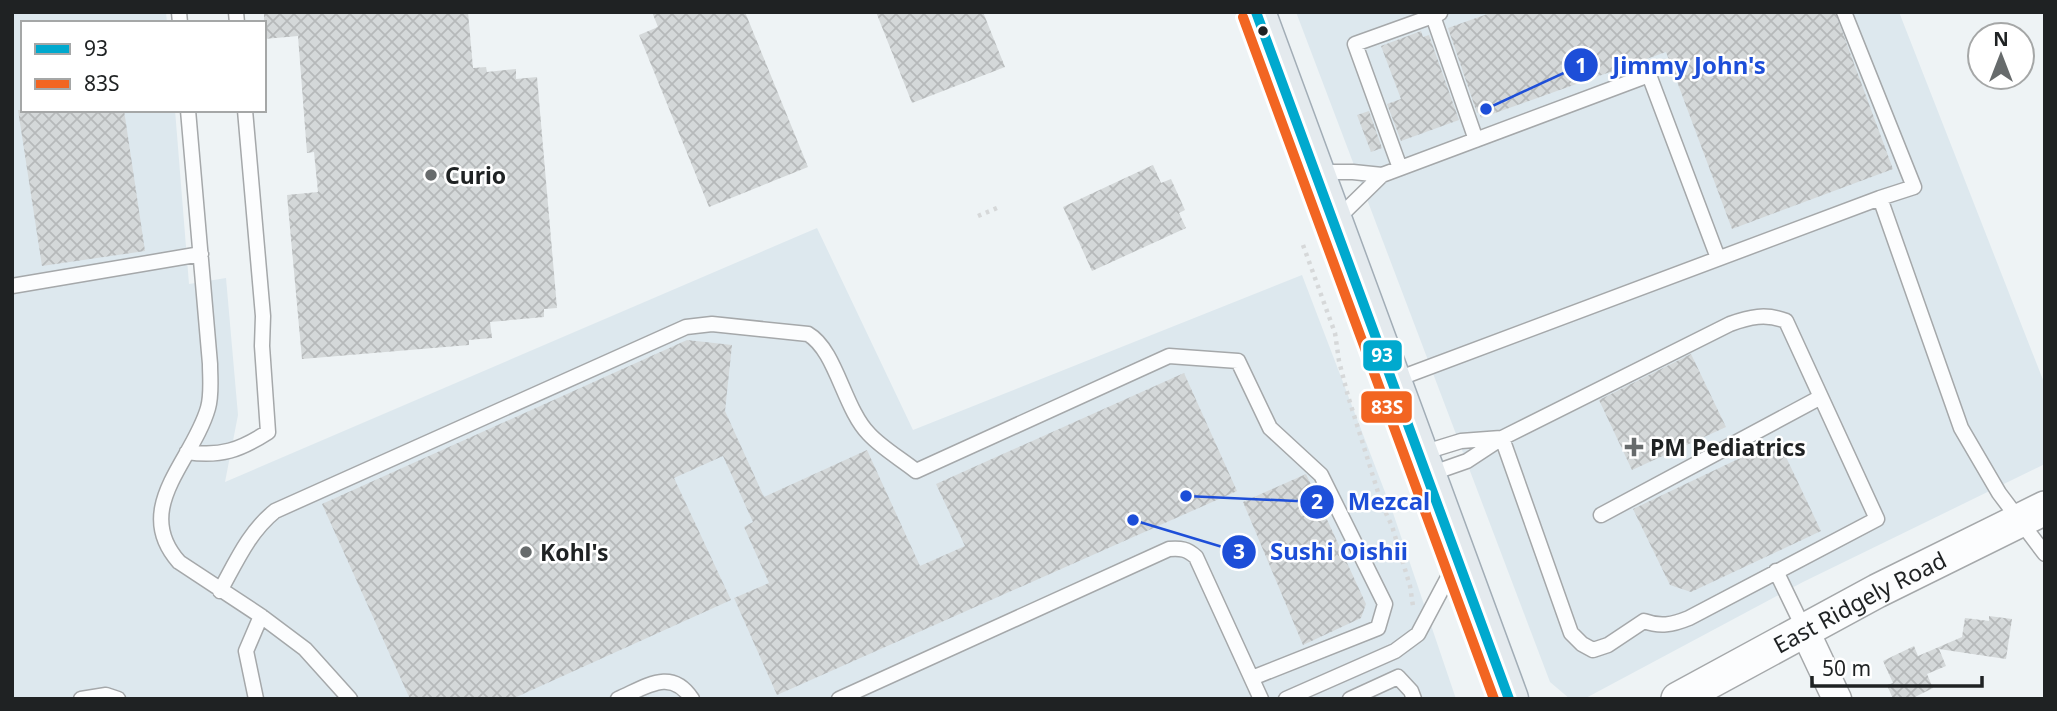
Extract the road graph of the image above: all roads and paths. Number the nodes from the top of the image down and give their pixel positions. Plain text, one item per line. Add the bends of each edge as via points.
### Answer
1 (1256, 12) edge
2 (1844, 12) edge
3 (1438, 14) edge
4 (188, 112) edge
5 (245, 112) edge
6 (1476, 139) junction
7 (1400, 168) junction
8 (1314, 172) junction
9 (1382, 175) junction
10 (1880, 198) junction
11 (997, 208) dead end
12 (978, 216) dead end
13 (1318, 234) junction
14 (201, 254) junction
15 (1718, 258) junction
16 (12, 286) edge
17 (1391, 381) junction
18 (1821, 397) junction
19 (1502, 438) junction
20 (187, 452) junction
21 (1422, 465) junction
22 (2031, 514) edge
23 (1601, 515) dead end
24 (2045, 554) edge
25 (1457, 561) junction
26 (1776, 571) junction
27 (220, 590) junction
28 (261, 617) junction
29 (1423, 625) junction
30 (1804, 629) junction
31 (1252, 678) junction
32 (81, 699) edge
33 (118, 699) edge
34 (256, 699) edge
35 (351, 699) edge
36 (618, 699) edge
37 (692, 699) edge
38 (839, 699) edge
39 (1261, 699) edge
40 (1286, 699) edge
41 (1350, 699) edge
42 (1414, 699) edge
43 (1509, 699) edge
44 (1678, 699) edge
45 (1837, 699) edge

1 - 8 main road
2 - 10 lane via 1914,187
3 - 6 lane
3 - 7 lane via 1355,44
4 - 14 lane
5 - 20 lane via 268,432 243,447 206,455
6 - 7 lane
6 - 15 lane via 1649,75
7 - 9 lane
8 - 9 lane
8 - 13 main road
9 - 13 lane
10 - 15 lane
10 - 22 lane via 1961,428
11 - 12 path
13 - 17 main road
13 - 29 path via 1339,361 1410,586 1412,605
14 - 16 lane
14 - 20 lane via 211,364 209,407
15 - 17 lane
17 - 21 main road
18 - 19 lane via 1786,321 1773,316 1744,319
18 - 23 lane
18 - 26 lane via 1877,519
19 - 21 lane via 1461,441
19 - 21 lane via 1467,461
19 - 26 lane via 1572,633 1593,650 1644,621 1657,626 1676,623
20 - 27 lane via 163,500 162,537 179,562
21 - 25 main road
22 - 24 lane
22 - 30 street, East Ridgely Road
25 - 29 lane
25 - 43 main road
26 - 30 lane
27 - 28 lane
27 - 31 lane via 249,537 275,511 686,327 712,324 808,334 818,340 868,434 916,471 1169,356 1225,359 1238,361 1270,428 1321,475 1385,604 1378,628
28 - 34 lane via 246,652
28 - 35 lane via 305,649
29 - 40 lane via 1395,651
30 - 44 street, East Ridgely Road
30 - 45 street
31 - 38 lane via 1196,557 1179,548
31 - 39 lane
32 - 33 lane via 106,695
36 - 37 lane via 666,681 677,683
41 - 42 lane via 1398,677

